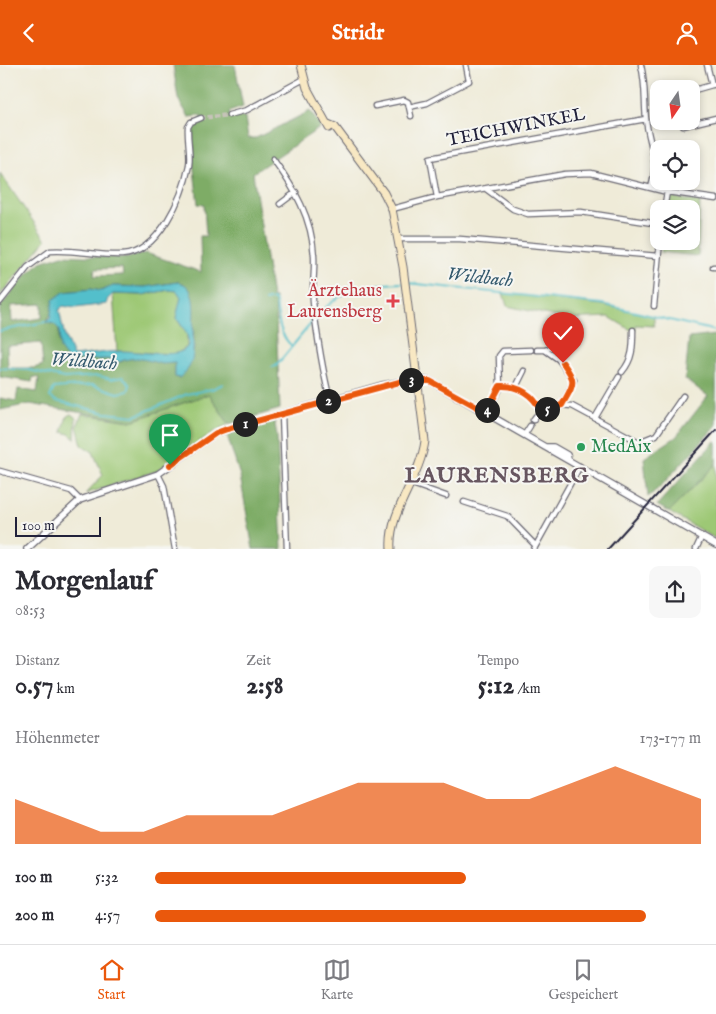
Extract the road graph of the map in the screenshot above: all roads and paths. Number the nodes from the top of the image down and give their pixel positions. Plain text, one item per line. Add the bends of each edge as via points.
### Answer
1 (301, 65) edge
2 (466, 65) edge
3 (641, 65) edge
4 (707, 65) edge
5 (304, 79) junction
6 (714, 85) edge
7 (700, 89) edge
8 (375, 106) dead end
9 (409, 107) junction
10 (229, 115) tunnel mouth
11 (411, 116) dead end
12 (201, 118) dead end
13 (716, 118) edge
14 (646, 119) junction
15 (700, 122) edge
16 (651, 140) edge
17 (273, 159) dead end
18 (650, 188) edge
19 (486, 189) junction
20 (659, 190) edge
21 (296, 192) junction
22 (667, 192) junction
23 (436, 197) junction
24 (716, 199) edge
25 (666, 200) edge
26 (280, 204) dead end
27 (392, 209) junction
28 (650, 223) edge
29 (399, 239) junction
30 (659, 250) edge
31 (658, 256) junction
32 (0, 302) edge
33 (654, 306) dead end
34 (633, 330) dead end
35 (570, 341) dead end
36 (531, 350) dead end
37 (537, 350) dead end
38 (545, 350) junction
39 (524, 371) dead end
40 (418, 380) junction
41 (500, 386) junction
42 (516, 387) junction
43 (683, 396) dead end
44 (330, 400) junction
45 (562, 405) junction
46 (541, 411) junction
47 (486, 412) junction
48 (282, 414) junction
49 (595, 418) junction
50 (533, 420) dead end
51 (530, 426) dead end
52 (525, 434) junction
53 (580, 466) junction
54 (0, 471) edge
55 (158, 474) junction
56 (412, 484) junction
57 (446, 496) dead end
58 (80, 501) junction
59 (464, 502) dead end
60 (702, 536) junction
61 (716, 545) edge
62 (534, 547) edge
63 (26, 549) edge
64 (175, 549) edge
65 (287, 549) edge
66 (391, 549) edge
67 (696, 549) edge

1 - 5 main road
2 - 9 street via 469,81 426,103
3 - 14 street
4 - 6 street
5 - 10 street via 260,104
5 - 27 main road via 333,133 338,134 384,193
6 - 7 street
8 - 9 street via 404,99
9 - 11 street
12 - 32 street via 188,127 188,166 172,213 141,251 122,255 50,251 28,267
13 - 15 street
14 - 16 street
14 - 23 street, TEICHWINKEL via 430,158
17 - 21 street
18 - 19 street via 591,173 565,174
19 - 23 street
19 - 28 street via 513,209 528,214 582,212
20 - 22 street
21 - 26 street
21 - 44 street via 313,245 314,308
22 - 24 street
22 - 25 street
23 - 27 street
27 - 29 main road
29 - 31 street via 460,239
29 - 40 main road
30 - 31 street
31 - 33 street
34 - 49 street via 633,351 628,364
35 - 38 street
36 - 41 street via 503,351 499,356
37 - 38 street
38 - 45 street via 558,359 574,381
39 - 42 street
40 - 44 street
40 - 47 street via 430,381
40 - 56 main road via 424,441 420,465
41 - 42 street
41 - 47 street
42 - 46 street via 533,398
43 - 49 street via 673,414 648,440 639,442 631,439
44 - 48 street
45 - 46 street
45 - 49 street via 577,408
46 - 50 street
47 - 52 street
48 - 55 street via 216,433
48 - 65 street
51 - 52 street
52 - 53 street via 567,455
53 - 60 street
53 - 62 street
54 - 58 street via 71,491
55 - 58 street
55 - 64 street via 164,486
56 - 57 street
56 - 66 main road via 394,522
58 - 63 street
59 - 62 street via 506,516
60 - 61 street
60 - 67 street

